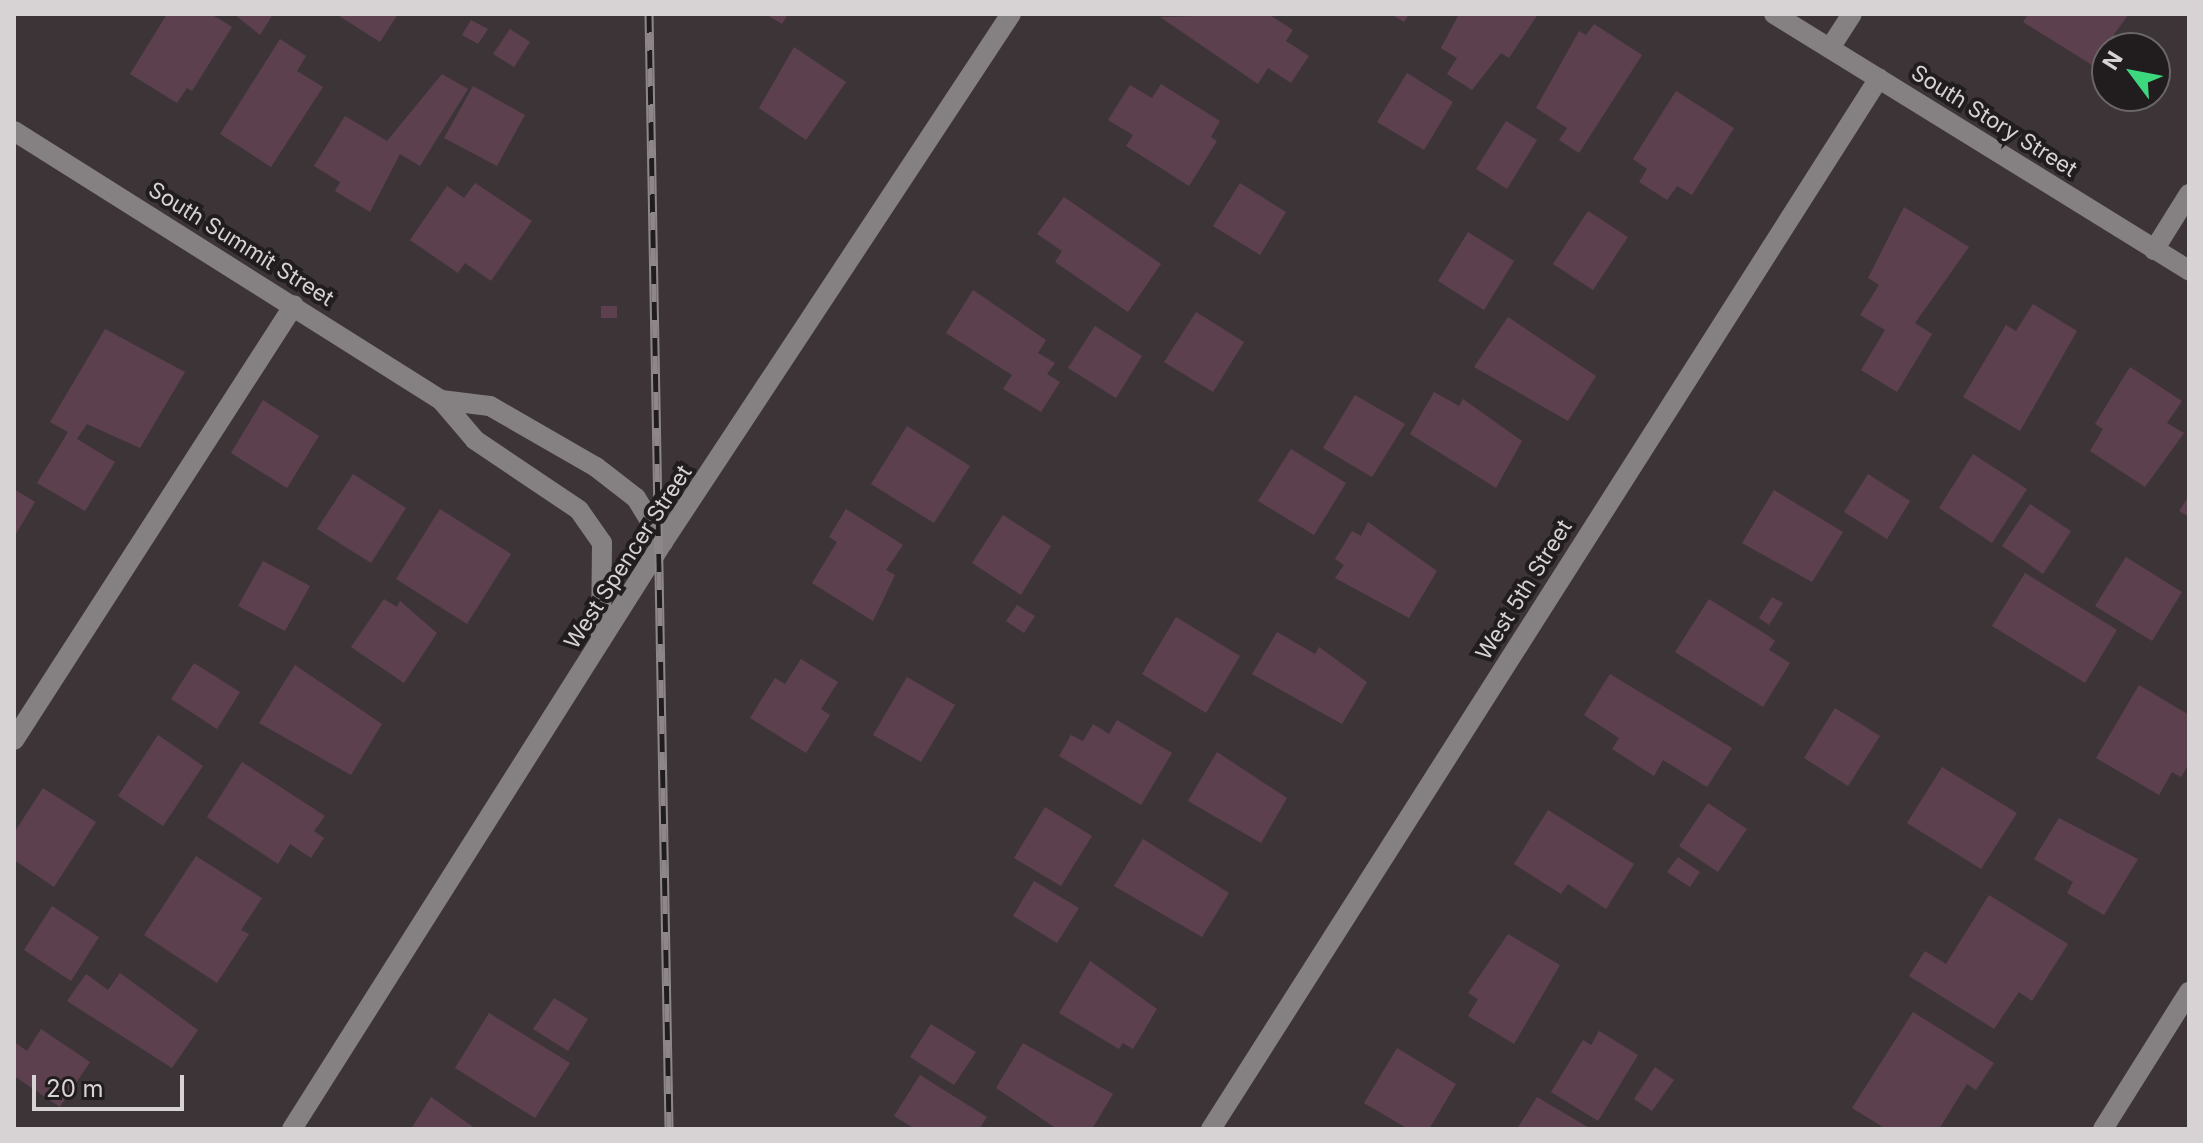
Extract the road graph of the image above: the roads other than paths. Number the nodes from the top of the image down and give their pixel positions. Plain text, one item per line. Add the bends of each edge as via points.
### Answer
1 (1011, 14) edge
2 (1774, 14) edge
3 (1852, 14) edge
4 (1830, 48) junction
5 (1879, 78) junction
6 (14, 131) edge
7 (2189, 194) edge
8 (2154, 250) junction
9 (2189, 270) edge
10 (294, 305) junction
11 (441, 400) junction
12 (663, 542) junction
13 (601, 643) junction
14 (14, 740) edge
15 (2189, 992) edge
16 (292, 1129) edge
17 (1211, 1129) edge
18 (2103, 1129) edge

1 - 12 street, West Spencer Street
2 - 4 street, South Story Street
3 - 4 street
4 - 5 street, South Story Street
5 - 8 street, South Story Street
5 - 17 street, West 5th Street
6 - 10 street, South Summit Street
7 - 8 street
8 - 9 street, South Story Street
10 - 11 street, South Summit Street
10 - 14 street
11 - 12 street, South Summit Street via 490,406 596,467 636,498
11 - 13 street, South Summit Street via 475,440 594,526 605,561
12 - 13 street, West Spencer Street
13 - 16 street, West Spencer Street
15 - 18 street

